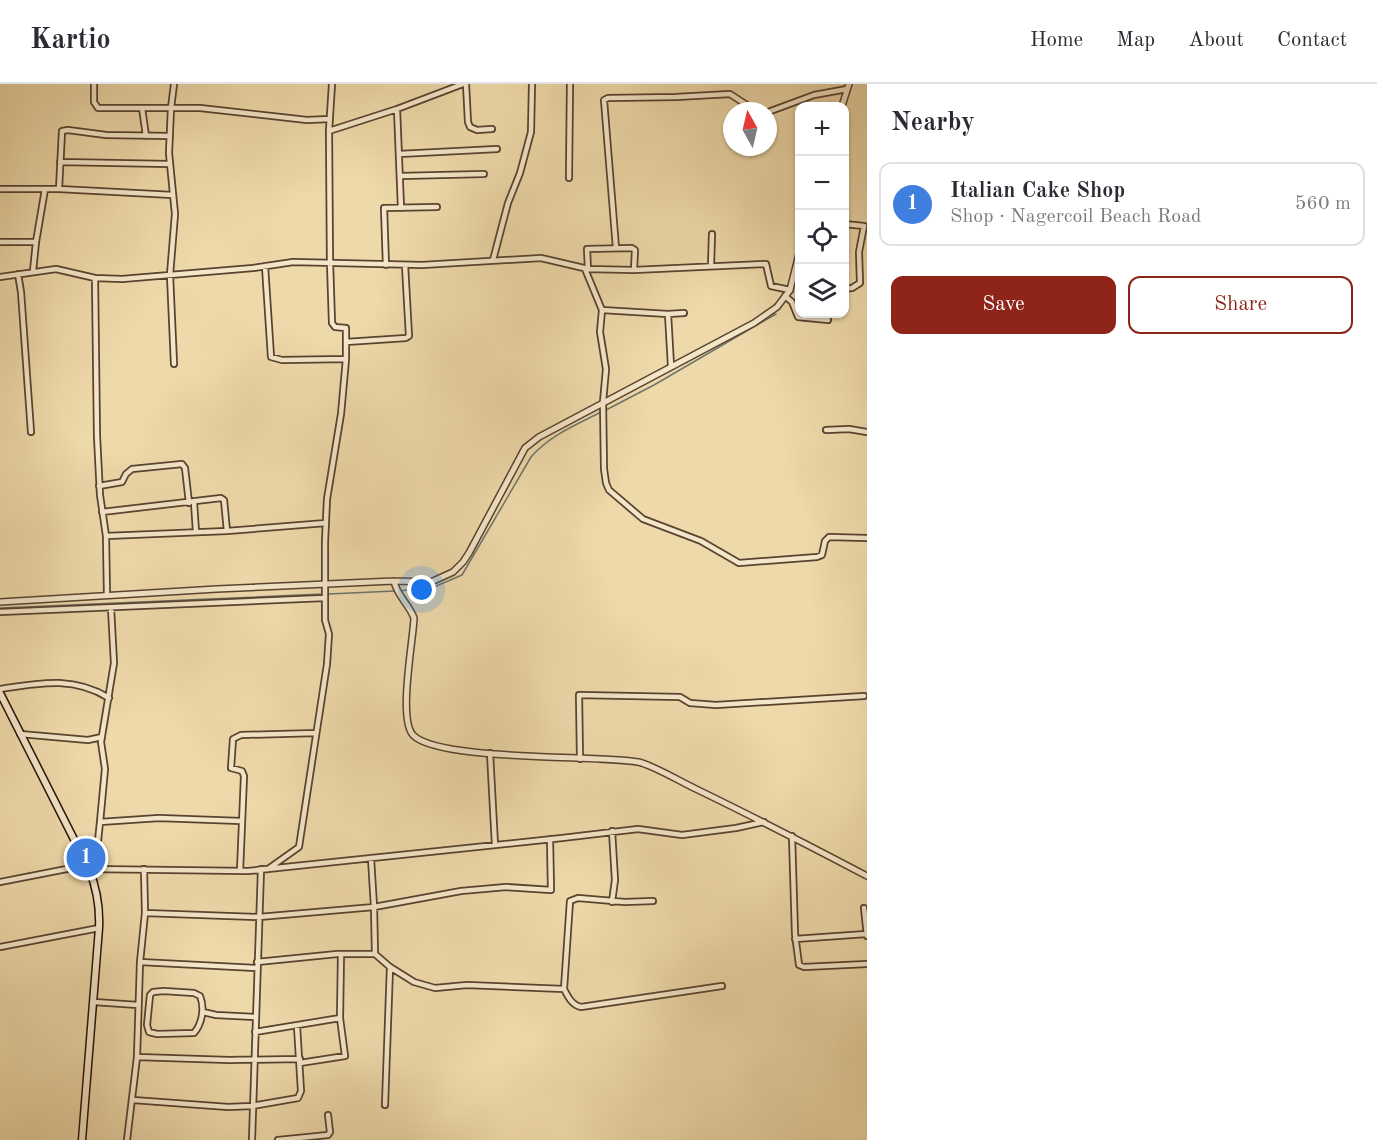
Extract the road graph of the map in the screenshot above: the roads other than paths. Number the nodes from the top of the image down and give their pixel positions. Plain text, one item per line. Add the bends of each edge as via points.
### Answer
1 (94, 84) edge
2 (174, 84) edge
3 (332, 84) edge
4 (441, 84) edge
5 (464, 84) edge
6 (532, 84) edge
7 (570, 84) edge
8 (848, 87) edge
9 (442, 92) junction
10 (742, 102) edge
11 (843, 102) edge
12 (142, 108) junction
13 (171, 108) junction
14 (397, 109) junction
15 (777, 109) edge
16 (330, 119) junction
17 (492, 129) dead end
18 (329, 131) junction
19 (146, 135) junction
20 (170, 136) junction
21 (497, 149) dead end
22 (399, 154) junction
23 (60, 162) junction
24 (169, 164) junction
25 (484, 174) dead end
26 (400, 176) junction
27 (569, 178) dead end
28 (0, 189) edge
29 (45, 189) junction
30 (59, 189) junction
31 (173, 195) junction
32 (436, 207) dead end
33 (401, 208) junction
34 (849, 224) edge
35 (865, 226) edge
36 (712, 234) dead end
37 (0, 242) edge
38 (36, 242) junction
39 (616, 248) junction
40 (493, 260) junction
41 (330, 262) junction
42 (796, 264) edge
43 (386, 265) junction
44 (405, 265) junction
45 (265, 266) junction
46 (711, 266) junction
47 (586, 269) junction
48 (634, 270) junction
49 (33, 271) junction
50 (18, 274) junction
51 (170, 275) junction
52 (0, 277) edge
53 (94, 278) junction
54 (849, 288) edge
55 (790, 290) junction
56 (785, 296) junction
57 (602, 310) junction
58 (684, 313) dead end
59 (668, 314) junction
60 (828, 320) dead end
61 (346, 342) junction
62 (346, 359) junction
63 (174, 364) dead end
64 (671, 366) junction
65 (603, 402) junction
66 (826, 430) dead end
67 (31, 432) dead end
68 (867, 432) edge
69 (99, 486) junction
70 (191, 502) junction
71 (102, 512) junction
72 (326, 523) junction
73 (227, 531) junction
74 (196, 532) junction
75 (106, 536) junction
76 (867, 538) edge
77 (324, 587) junction
78 (395, 587) junction
79 (107, 595) junction
80 (324, 597) junction
81 (0, 602) edge
82 (111, 608) junction
83 (0, 612) edge
84 (0, 691) edge
85 (864, 696) dead end
86 (109, 698) junction
87 (316, 733) junction
88 (20, 734) junction
89 (102, 736) junction
90 (490, 753) junction
91 (580, 759) junction
92 (241, 821) junction
93 (100, 822) junction
94 (764, 822) junction
95 (612, 831) junction
96 (792, 836) junction
97 (550, 839) junction
98 (495, 845) junction
99 (371, 858) junction
100 (91, 867) junction
101 (268, 868) junction
102 (144, 869) junction
103 (261, 869) junction
104 (240, 870) junction
105 (867, 876) edge
106 (0, 882) edge
107 (653, 901) dead end
108 (612, 902) junction
109 (374, 907) junction
110 (864, 908) dead end
111 (145, 913) junction
112 (259, 917) junction
113 (99, 928) junction
114 (867, 935) edge
115 (795, 939) junction
116 (0, 947) edge
117 (341, 954) junction
118 (375, 954) junction
119 (141, 962) junction
120 (867, 964) edge
121 (257, 965) junction
122 (390, 967) junction
123 (722, 986) dead end
124 (564, 989) junction
125 (149, 1000) junction
126 (94, 1002) junction
127 (138, 1002) junction
128 (203, 1012) junction
129 (255, 1017) junction
130 (340, 1018) junction
131 (297, 1026) junction
132 (255, 1032) junction
133 (136, 1057) junction
134 (254, 1061) junction
135 (300, 1061) junction
136 (132, 1100) junction
137 (385, 1105) dead end
138 (252, 1106) junction
139 (328, 1115) dead end
140 (82, 1140) edge
141 (128, 1140) edge
142 (252, 1140) edge
143 (278, 1140) edge

1 - 12 street via 98,108
2 - 13 street
3 - 16 street
4 - 9 street
5 - 9 street
5 - 17 street via 470,127
6 - 40 street via 531,132
7 - 27 street
8 - 11 street
8 - 15 street
9 - 14 street
10 - 39 street via 730,94 605,99
12 - 13 street
12 - 19 street
13 - 16 street
13 - 20 street
14 - 18 street
14 - 22 street
16 - 18 street
18 - 41 street
19 - 20 street
19 - 23 street via 64,130
20 - 24 street
21 - 22 street
22 - 26 street
23 - 24 street
23 - 30 street
24 - 31 street
25 - 26 street
26 - 33 street
28 - 29 street
29 - 30 street
29 - 38 street
30 - 31 street
31 - 51 street via 175,224
32 - 33 street
33 - 43 street via 384,208
34 - 35 street
35 - 54 street via 860,283
36 - 46 street
37 - 38 street
38 - 49 street
39 - 47 street via 587,249
39 - 48 street via 634,249
40 - 44 street
40 - 47 street via 542,258
41 - 43 street
41 - 45 street
41 - 61 street via 333,325 346,327
42 - 55 street
43 - 44 street
44 - 61 street via 409,336
45 - 51 street
45 - 62 street via 271,357
46 - 48 street
46 - 55 street via 766,264 771,286
47 - 48 street
47 - 57 street
49 - 50 street
49 - 53 street via 56,269
50 - 52 street
50 - 67 street
51 - 53 street
51 - 63 street
53 - 69 street
55 - 56 street
56 - 60 street via 794,301 800,318
56 - 64 street via 777,307 754,322
57 - 59 street
57 - 65 street via 600,332 606,369
58 - 59 street
59 - 64 street
61 - 62 street
62 - 72 street
64 - 65 street
65 - 76 street via 606,486 643,519 700,541 744,564 819,557 829,537
65 - 78 street via 525,448 469,553 453,572 431,582
66 - 68 street
69 - 70 street via 119,484 132,469 182,464
69 - 71 street
70 - 71 street
70 - 73 street via 223,498
70 - 74 street
71 - 75 street
72 - 73 street
72 - 77 street
73 - 74 street
74 - 75 street
75 - 79 street
77 - 78 street
77 - 79 street
77 - 80 street
78 - 90 street via 414,618 406,694 409,729 423,742
79 - 81 street
80 - 82 street
80 - 87 street via 329,634
82 - 83 street
82 - 86 street via 114,663
84 - 86 street via 36,683 65,683 87,686
84 - 88 main road
85 - 91 street via 716,705 690,703 680,697 579,695
86 - 89 street
87 - 92 street via 241,735 233,739 231,768 242,771 244,776
87 - 101 street via 299,847
88 - 89 street via 88,740
88 - 100 main road
89 - 93 street via 105,769
90 - 91 street
90 - 98 street
91 - 94 street via 640,762
92 - 93 street via 159,818
92 - 104 street
93 - 100 street
94 - 95 street via 682,835 647,829
94 - 96 street
95 - 97 street
95 - 108 street
96 - 105 street
96 - 115 street
97 - 98 street
97 - 109 street via 551,890 506,887 461,891
98 - 99 street
99 - 101 street
99 - 109 street
100 - 102 street
100 - 106 street
100 - 113 main road via 100,912
101 - 103 street
102 - 104 street
102 - 111 street
103 - 104 street
103 - 112 street
107 - 108 street
108 - 124 street via 578,898 570,901
109 - 112 street
109 - 118 street
110 - 114 street
111 - 112 street
111 - 119 street
112 - 121 street
113 - 116 street
113 - 126 main road
114 - 115 street
115 - 120 street via 802,966
117 - 118 street
117 - 121 street
117 - 130 street
118 - 122 street
119 - 121 street
119 - 127 street
121 - 129 street
122 - 124 street via 435,988 467,985
122 - 137 street
123 - 124 street via 581,1006 574,1005
125 - 127 street
125 - 128 street via 157,991 194,993 200,996
125 - 128 street via 147,1029 152,1033 194,1033
126 - 127 street
126 - 140 main road
127 - 133 street
128 - 129 street
129 - 132 street
130 - 131 street
130 - 135 street via 345,1056
131 - 132 street
131 - 135 street
132 - 134 street
133 - 134 street
133 - 136 street
134 - 135 street
134 - 138 street
135 - 138 street via 299,1097
136 - 138 street
136 - 141 street
138 - 142 street
139 - 143 street via 328,1135

